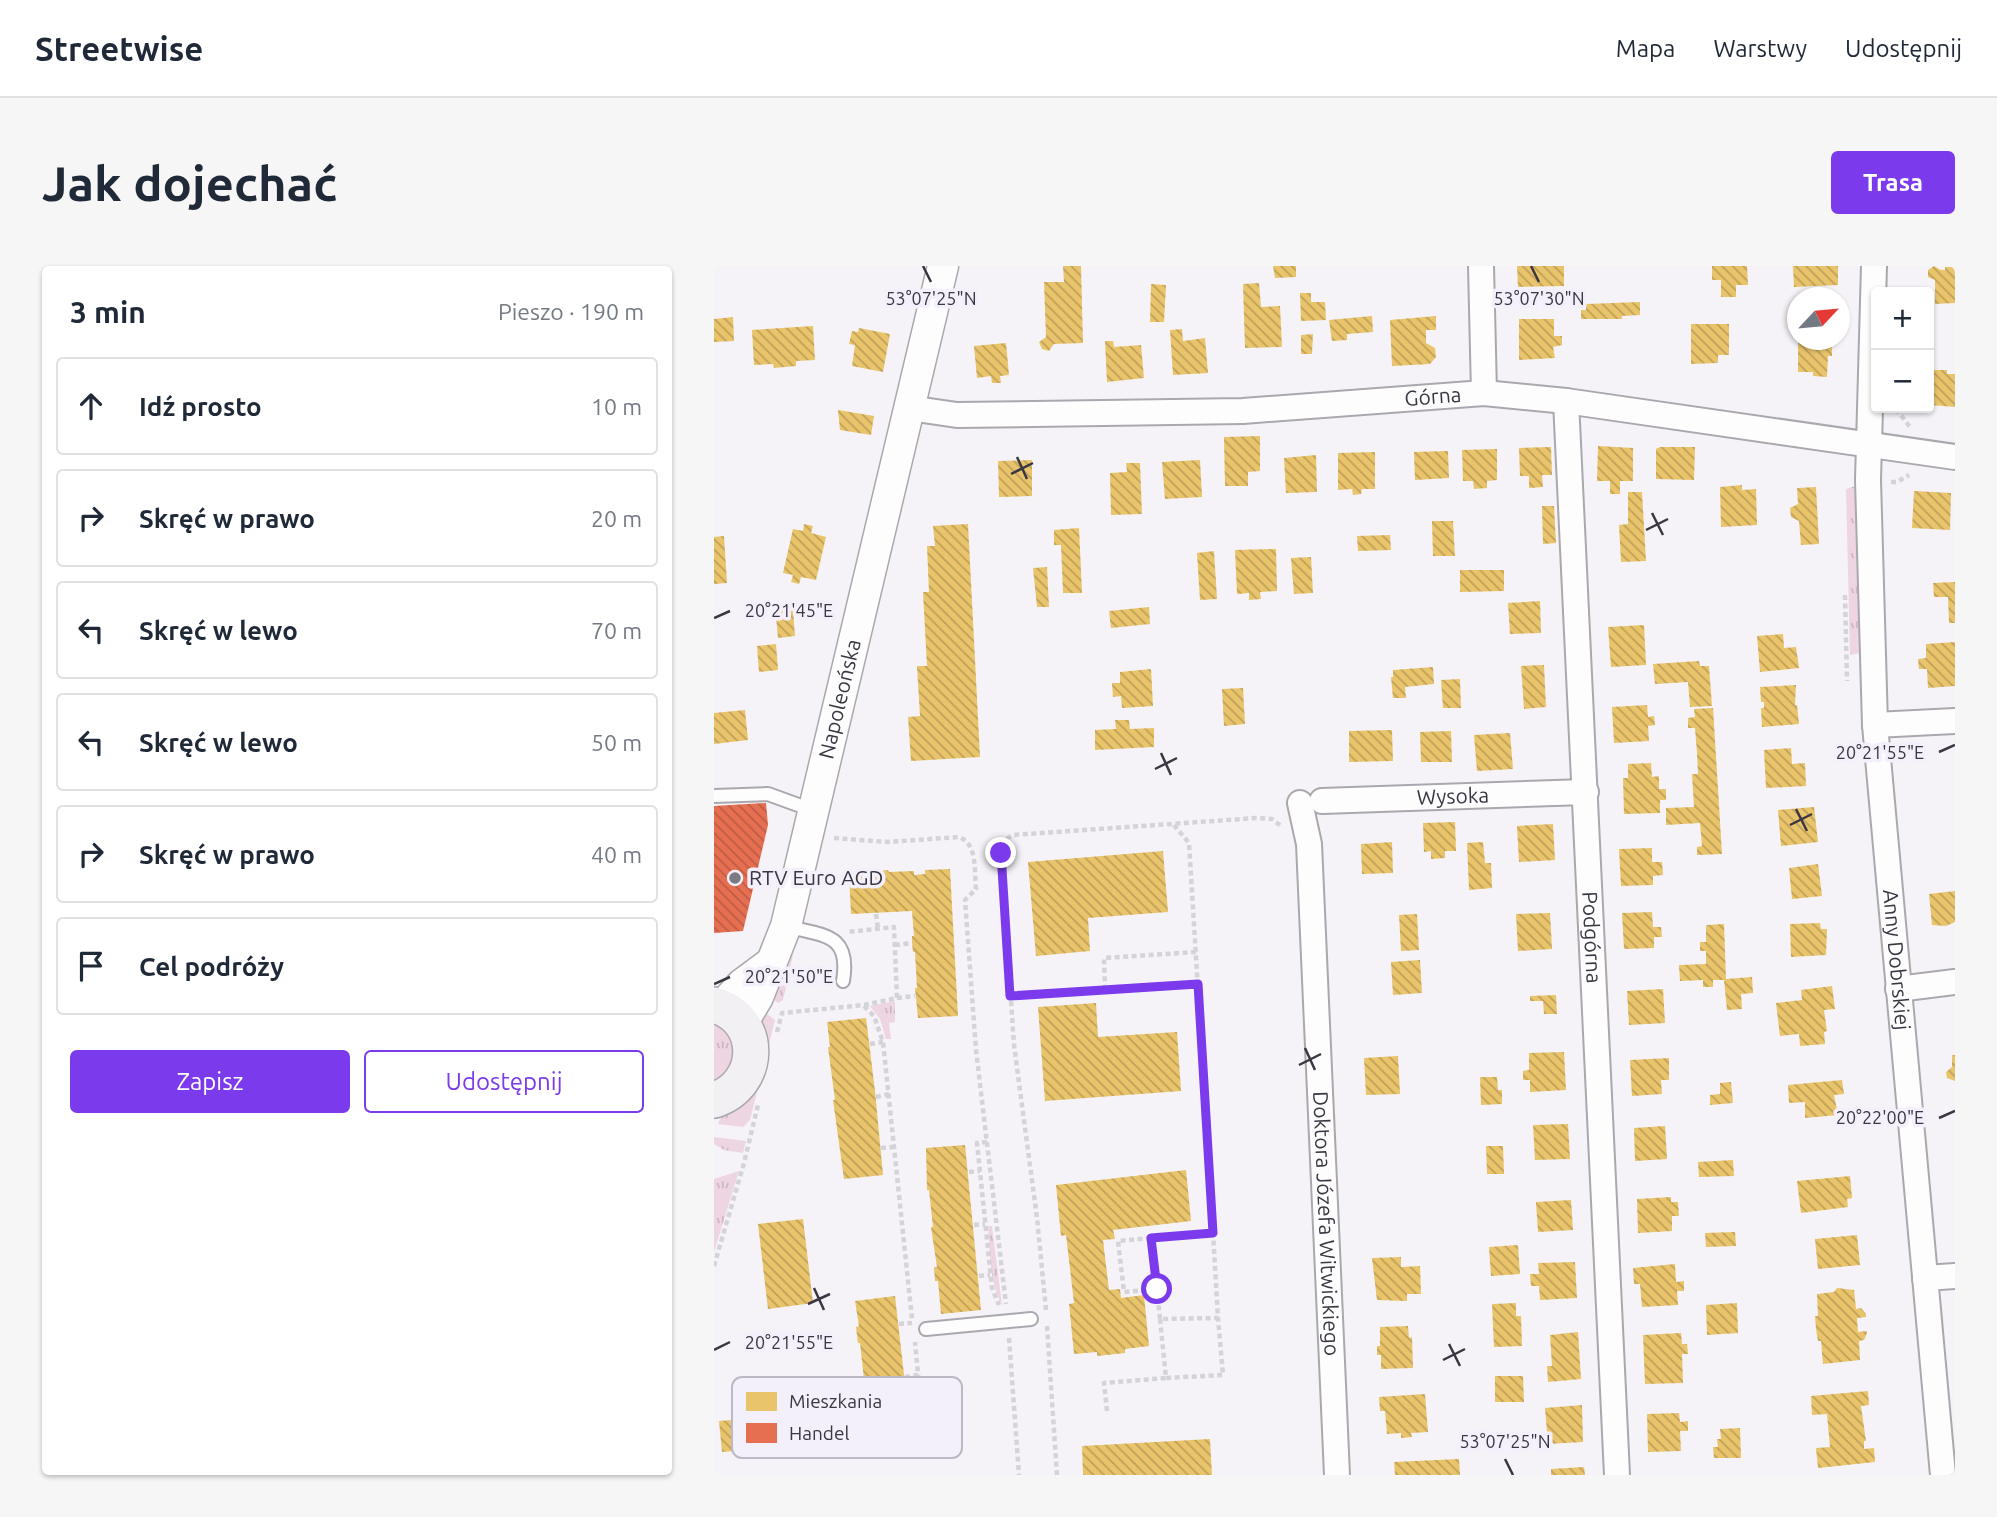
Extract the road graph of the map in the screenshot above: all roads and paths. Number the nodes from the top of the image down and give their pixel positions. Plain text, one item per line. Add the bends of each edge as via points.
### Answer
1 (943, 266) edge
2 (1480, 266) edge
3 (1874, 266) edge
4 (1484, 393) junction
5 (1566, 401) junction
6 (909, 408) junction
7 (1869, 443) junction
8 (1955, 457) edge
9 (1845, 584) dead end
10 (1848, 690) dead end
11 (1955, 720) edge
12 (1875, 725) junction
13 (1586, 792) junction
14 (714, 796) edge
15 (1311, 802) joint
16 (812, 810) junction
17 (1174, 825) junction
18 (1286, 834) dead end
19 (823, 841) dead end
20 (876, 914) dead end
21 (786, 926) junction
22 (878, 929) dead end
23 (912, 943) dead end
24 (895, 945) dead end
25 (1196, 952) junction
26 (843, 981) dead end
27 (1955, 982) edge
28 (1198, 984) junction
29 (1105, 989) junction
30 (1898, 989) junction
31 (915, 996) dead end
32 (1010, 996) junction
33 (897, 998) dead end
34 (864, 1005) dead end
35 (726, 1012) edge
36 (883, 1042) junction
37 (870, 1044) dead end
38 (889, 1094) junction
39 (876, 1097) dead end
40 (714, 1101) edge
41 (750, 1137) dead end
42 (987, 1142) junction
43 (894, 1147) junction
44 (881, 1148) dead end
45 (980, 1171) junction
46 (969, 1172) dead end
47 (985, 1224) junction
48 (974, 1225) dead end
49 (1213, 1233) junction
50 (1151, 1238) junction
51 (714, 1266) edge
52 (990, 1275) junction
53 (979, 1276) dead end
54 (1955, 1276) edge
55 (1926, 1278) junction
56 (1157, 1289) junction
57 (1046, 1311) dead end
58 (1218, 1318) junction
59 (1031, 1319) dead end
60 (1160, 1319) junction
61 (1008, 1321) junction
62 (912, 1323) junction
63 (899, 1324) dead end
64 (1047, 1325) dead end
65 (926, 1329) dead end
66 (918, 1376) joint
67 (905, 1377) dead end
68 (1166, 1378) junction
69 (1107, 1411) dead end
70 (1019, 1475) edge
71 (1057, 1475) edge
72 (1337, 1475) edge
73 (1617, 1475) edge
74 (1943, 1475) edge

1 - 6 street, Napoleońska
2 - 4 street
3 - 7 street, Anny Dobrskiej
4 - 5 street, Górna
4 - 6 street, Górna via 1229,411 957,415
5 - 7 street, Górna
5 - 13 street, Podgórna
6 - 16 street, Napoleońska
7 - 8 street, Górna
7 - 12 street, Anny Dobrskiej
9 - 10 path
11 - 12 street
12 - 30 street, Anny Dobrskiej
13 - 15 street, Wysoka
13 - 73 street, Podgórna
14 - 16 lane via 768,794
15 - 72 street, Doktora Józefa Witwickiego via 1309,844
16 - 21 street, Napoleońska
17 - 18 path via 1272,819
17 - 25 path via 1189,843
17 - 32 path via 1013,835 1003,841
19 - 42 path via 959,837 972,848 976,889 965,900
20 - 22 path
21 - 26 lane via 833,939 844,951
21 - 35 street, Napoleońska via 758,997
23 - 24 path
25 - 28 path
25 - 29 path via 1104,958
27 - 30 street
28 - 29 path
28 - 49 path
29 - 32 path
30 - 55 street, Anny Dobrskiej
31 - 33 path
32 - 57 path
34 - 36 path via 874,1016
35 - 40 main road via 749,1039 751,1056 748,1072 738,1086
36 - 37 path
36 - 38 path
38 - 39 path
38 - 43 path
41 - 51 path
42 - 45 path via 977,1143
42 - 52 path via 1007,1313
43 - 44 path
43 - 62 path
45 - 46 path
45 - 47 path
47 - 48 path
47 - 52 path
49 - 50 path
49 - 58 path
50 - 56 path
50 - 56 path via 1118,1241 1124,1292
52 - 53 path
54 - 55 street
55 - 74 street, Anny Dobrskiej
56 - 60 path
58 - 60 path
58 - 68 path via 1223,1375
59 - 61 lane
60 - 68 path
61 - 65 lane
61 - 70 path
62 - 63 path
62 - 66 path
64 - 71 path
66 - 67 path
68 - 69 path via 1104,1382

